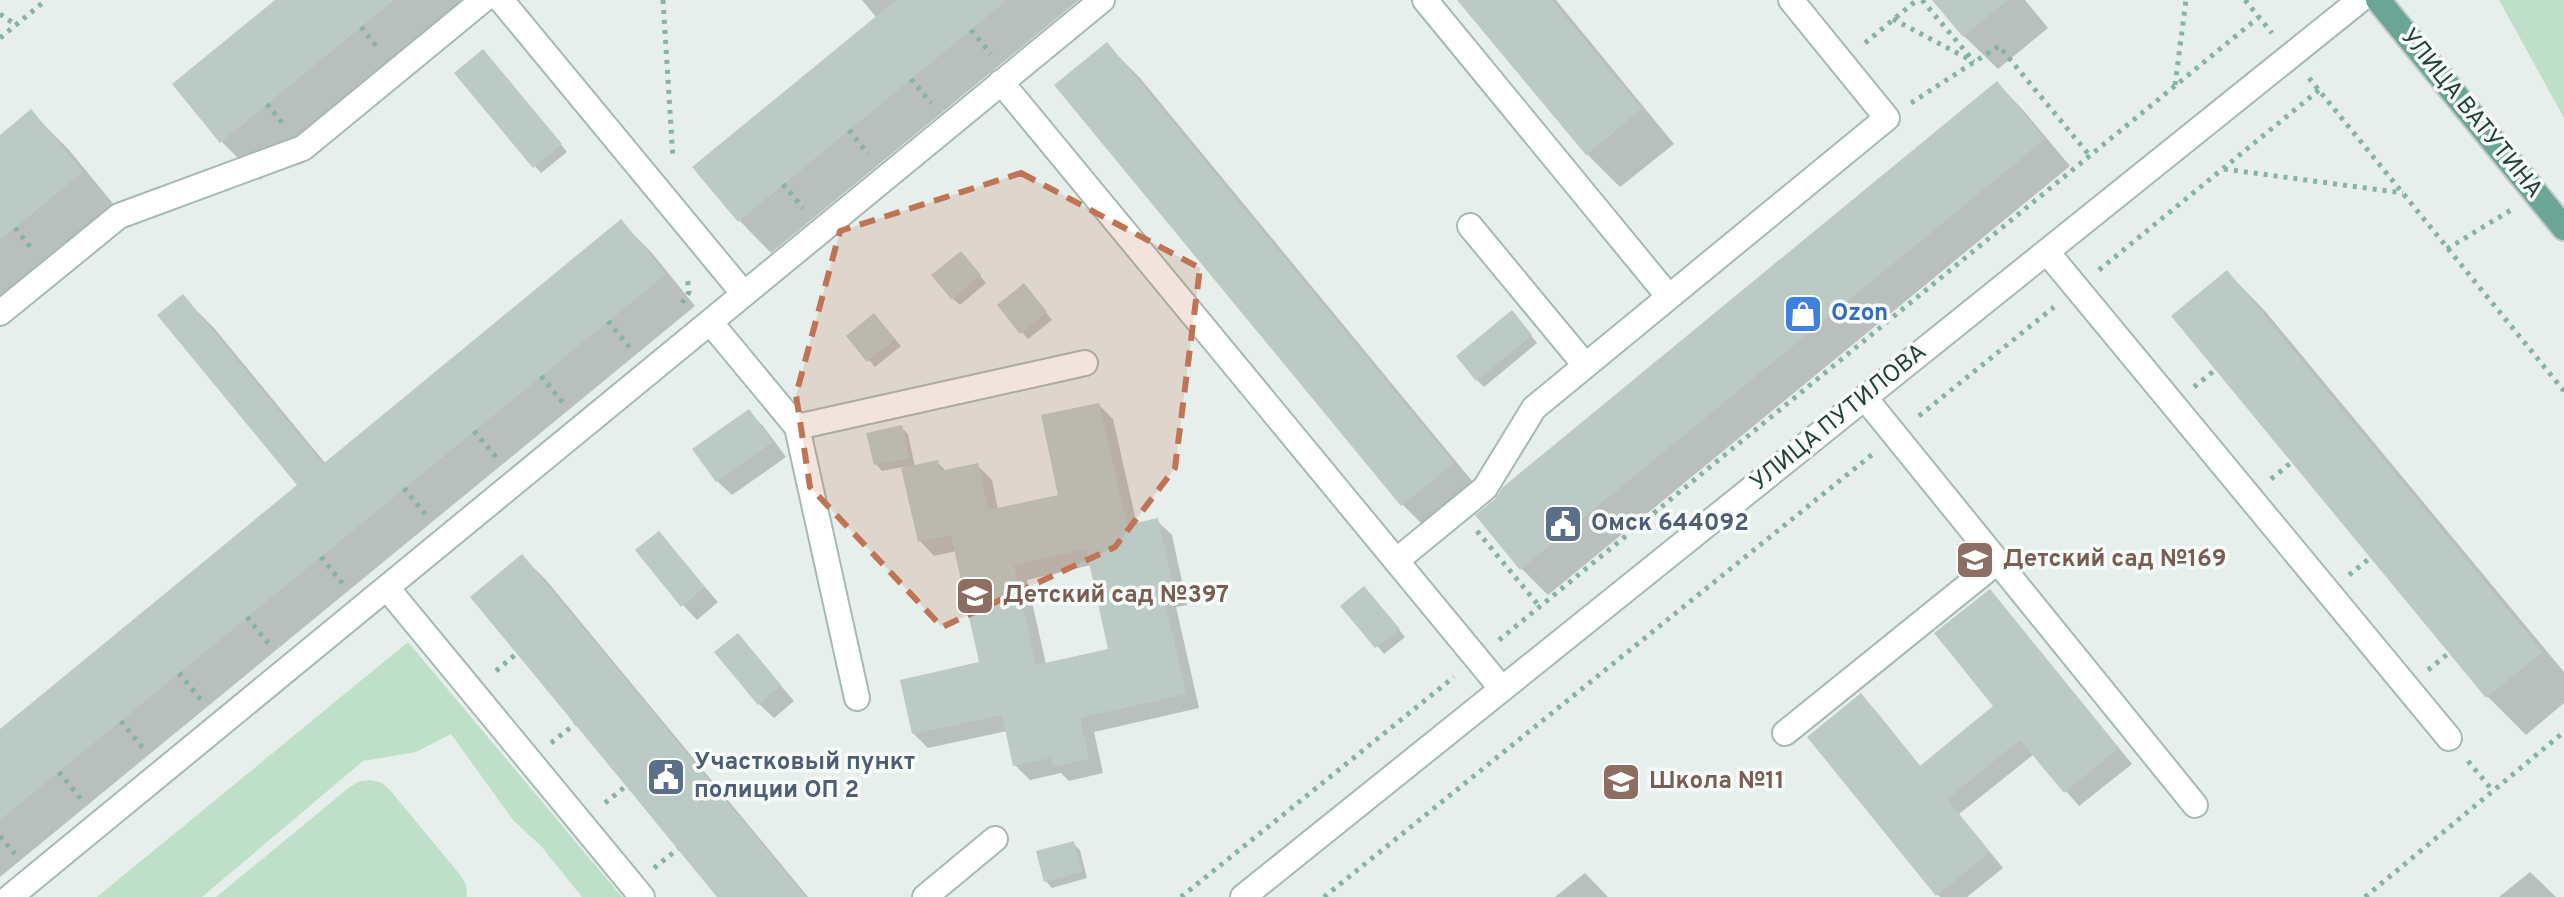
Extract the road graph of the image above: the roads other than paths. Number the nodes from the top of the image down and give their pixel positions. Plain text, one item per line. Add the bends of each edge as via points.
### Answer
1 (483, 0) edge
2 (501, 0) edge
3 (1102, 0) edge
4 (1425, 0) edge
5 (1791, 0) edge
6 (2360, 0) edge
7 (2378, 0) edge
8 (1001, 82) junction
9 (1470, 226) dead end
10 (2564, 228) edge
11 (2047, 252) junction
12 (744, 294) junction
13 (1669, 297) junction
14 (0, 313) edge
15 (710, 322) junction
16 (1085, 363) dead end
17 (1585, 365) junction
18 (1865, 398) junction
19 (797, 427) junction
20 (1396, 561) junction
21 (1997, 562) junction
22 (387, 588) junction
23 (1502, 689) junction
24 (857, 698) dead end
25 (1785, 733) dead end
26 (2449, 738) road end
27 (2195, 805) dead end
28 (995, 839) dead end
29 (939, 893) edge
30 (10, 897) edge
31 (642, 897) edge
32 (1243, 897) edge

1 - 14 street via 303,148 119,216
2 - 12 street
3 - 8 street
4 - 13 street
5 - 13 street via 1887,118
6 - 11 street, УЛИЦА ПУТИЛОВА
7 - 10 main road, УЛИЦА ВАТУТИНА
8 - 12 street
8 - 20 street
9 - 17 street
11 - 18 street, УЛИЦА ПУТИЛОВА
11 - 26 street
12 - 15 street
13 - 17 street
15 - 19 street
15 - 22 street
16 - 19 street
17 - 20 street via 1534,408 1485,488
18 - 21 street
18 - 23 street, УЛИЦА ПУТИЛОВА
19 - 24 street
20 - 23 street
21 - 25 street
21 - 27 street
22 - 30 street
22 - 31 street
23 - 32 street, УЛИЦА ПУТИЛОВА
28 - 29 street

